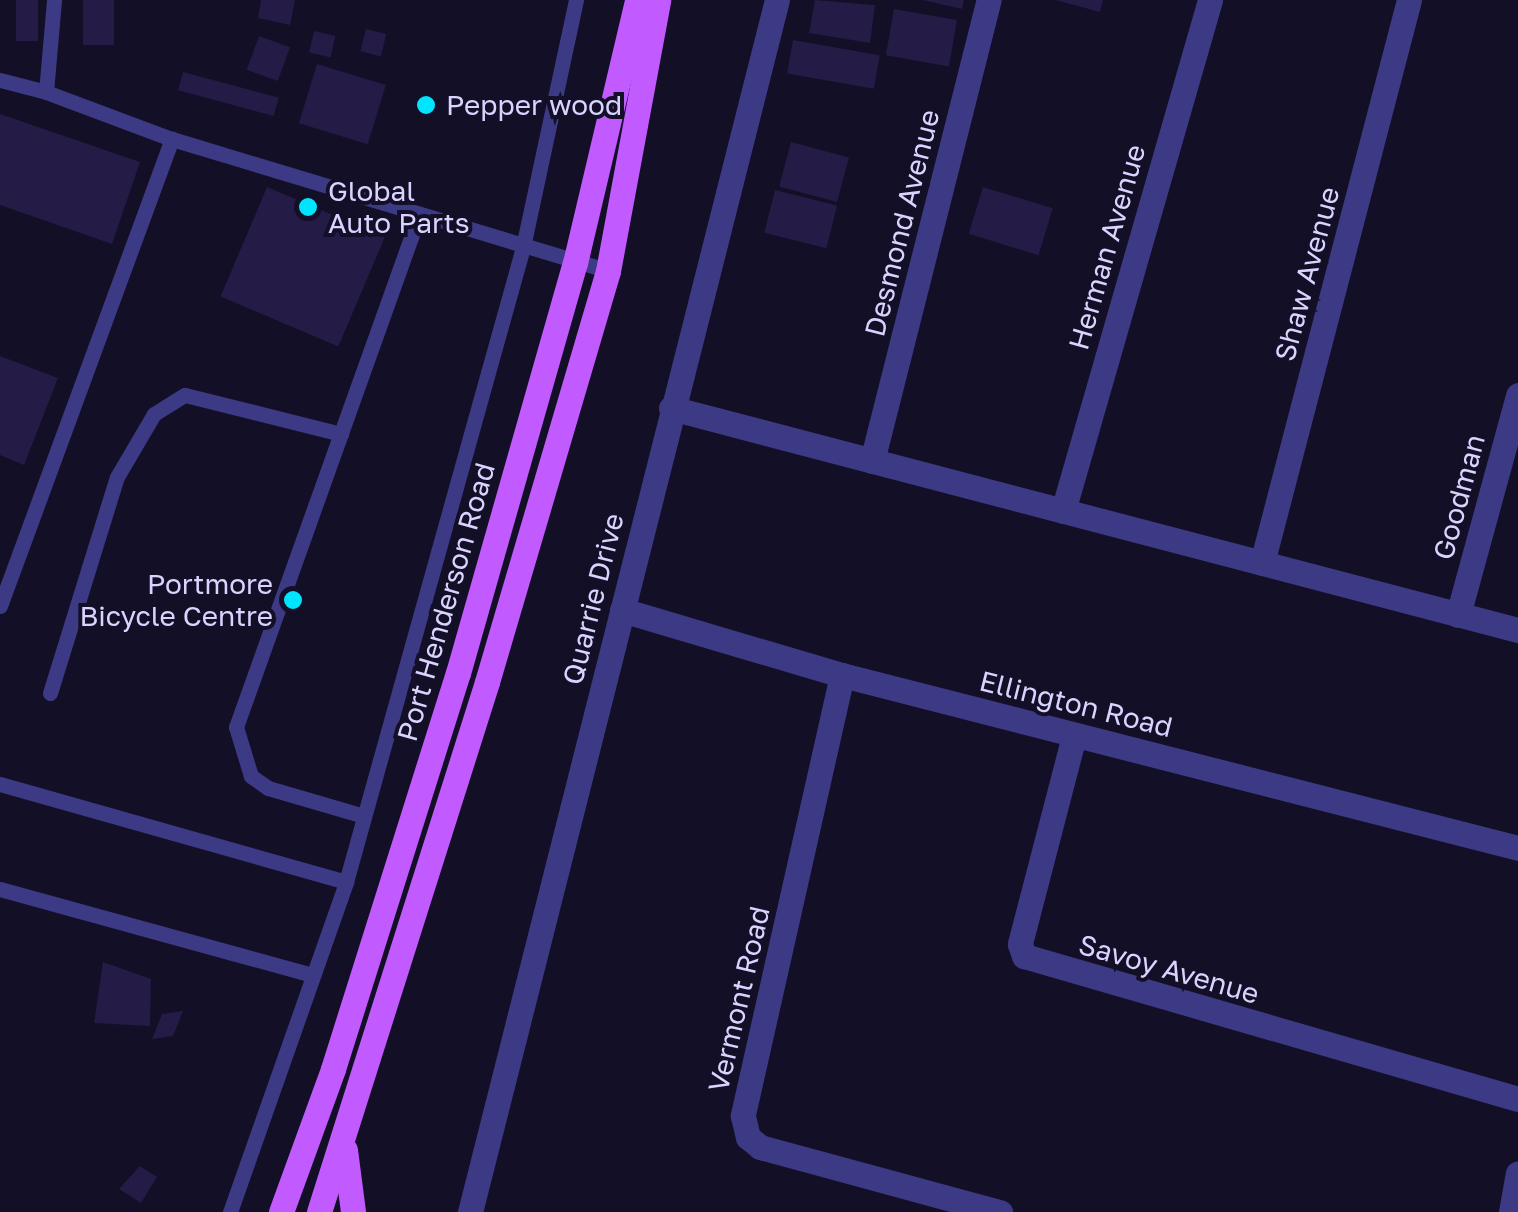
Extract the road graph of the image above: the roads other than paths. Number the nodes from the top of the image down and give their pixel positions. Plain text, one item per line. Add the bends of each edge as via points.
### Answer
1 (54, 0) edge
2 (576, 0) edge
3 (637, 0) edge
4 (658, 0) edge
5 (776, 0) edge
6 (989, 0) edge
7 (1210, 0) edge
8 (1409, 0) edge
9 (0, 80) edge
10 (46, 92) junction
11 (172, 139) junction
12 (419, 215) junction
13 (523, 247) junction
14 (575, 262) junction
15 (608, 271) junction
16 (1518, 395) edge
17 (671, 408) junction
18 (341, 434) junction
19 (872, 461) junction
20 (1063, 511) junction
21 (1262, 563) junction
22 (0, 606) edge
23 (622, 610) junction
24 (1458, 614) junction
25 (1518, 630) edge
26 (842, 674) junction
27 (50, 692) dead end
28 (1074, 736) junction
29 (0, 784) edge
30 (364, 816) junction
31 (1518, 848) edge
32 (346, 882) junction
33 (0, 889) edge
34 (313, 975) junction
35 (1518, 1099) edge
36 (344, 1145) junction
37 (1518, 1174) edge
38 (230, 1212) edge
39 (282, 1212) edge
40 (319, 1212) edge
41 (353, 1212) edge
42 (470, 1212) edge
43 (1000, 1212) edge
44 (1510, 1212) edge

1 - 10 lane
2 - 13 lane
3 - 14 main road, Port Henderson Road
4 - 15 main road
5 - 17 street, Quarrie Drive
6 - 19 street, Desmond Avenue
7 - 20 street, Herman Avenue
8 - 21 street, Shaw Avenue
9 - 10 lane
10 - 11 lane
11 - 12 lane
11 - 22 lane
12 - 13 lane
12 - 18 lane
13 - 14 lane
13 - 30 lane
14 - 15 lane
14 - 39 main road, Port Henderson Road via 458,673
15 - 36 main road
16 - 24 street, Goodman
17 - 19 street
17 - 23 street, Quarrie Drive
18 - 27 lane via 185,394 154,414 117,477
18 - 30 lane via 236,727 250,776
19 - 20 street
20 - 21 street
21 - 24 street
23 - 26 street, Ellington Road
23 - 42 street, Quarrie Drive
24 - 25 street
26 - 28 street, Ellington Road
26 - 43 street, Vermont Road via 744,1116 748,1137 760,1147
28 - 31 street, Ellington Road
28 - 35 street, Savoy Avenue via 1020,944 1024,956
29 - 32 lane
30 - 32 lane
32 - 34 lane
33 - 34 lane
34 - 38 lane
36 - 40 main road
36 - 41 main road
37 - 44 street

